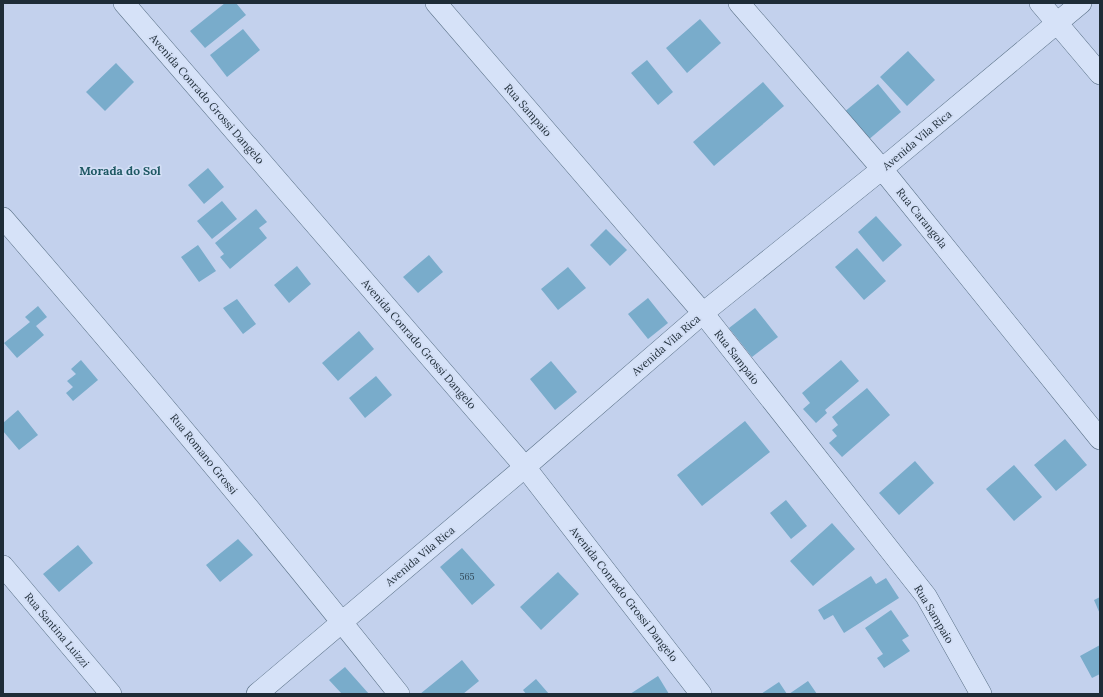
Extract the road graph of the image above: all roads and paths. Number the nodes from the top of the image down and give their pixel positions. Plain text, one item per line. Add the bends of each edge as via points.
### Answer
1 (124, 3) edge
2 (436, 3) edge
3 (739, 3) edge
4 (1040, 3) edge
5 (1081, 3) edge
6 (1058, 23) junction
7 (1100, 74) edge
8 (882, 169) junction
9 (3, 218) edge
10 (703, 313) junction
11 (1100, 439) edge
12 (525, 467) junction
13 (3, 566) edge
14 (342, 621) junction
15 (111, 694) edge
16 (257, 694) edge
17 (399, 694) edge
18 (701, 694) edge
19 (981, 694) edge

1 - 12 street, Avenida Conrado Grossi Dangelo
2 - 10 street, Rua Sampaio
3 - 8 street, Rua Carangola
4 - 6 street
5 - 6 street, Avenida Vila Rica
6 - 7 street
6 - 8 street, Avenida Vila Rica
8 - 10 street, Avenida Vila Rica
8 - 11 street, Rua Carangola
9 - 14 street, Rua Romano Grossi via 141,378
10 - 12 street, Avenida Vila Rica
10 - 19 street, Rua Sampaio via 926,596
12 - 14 street, Avenida Vila Rica
12 - 18 street, Avenida Conrado Grossi Dangelo
13 - 15 street, Rua Santina Luizzi
14 - 16 street, Avenida Vila Rica
14 - 17 street, Rua Romano Grossi

